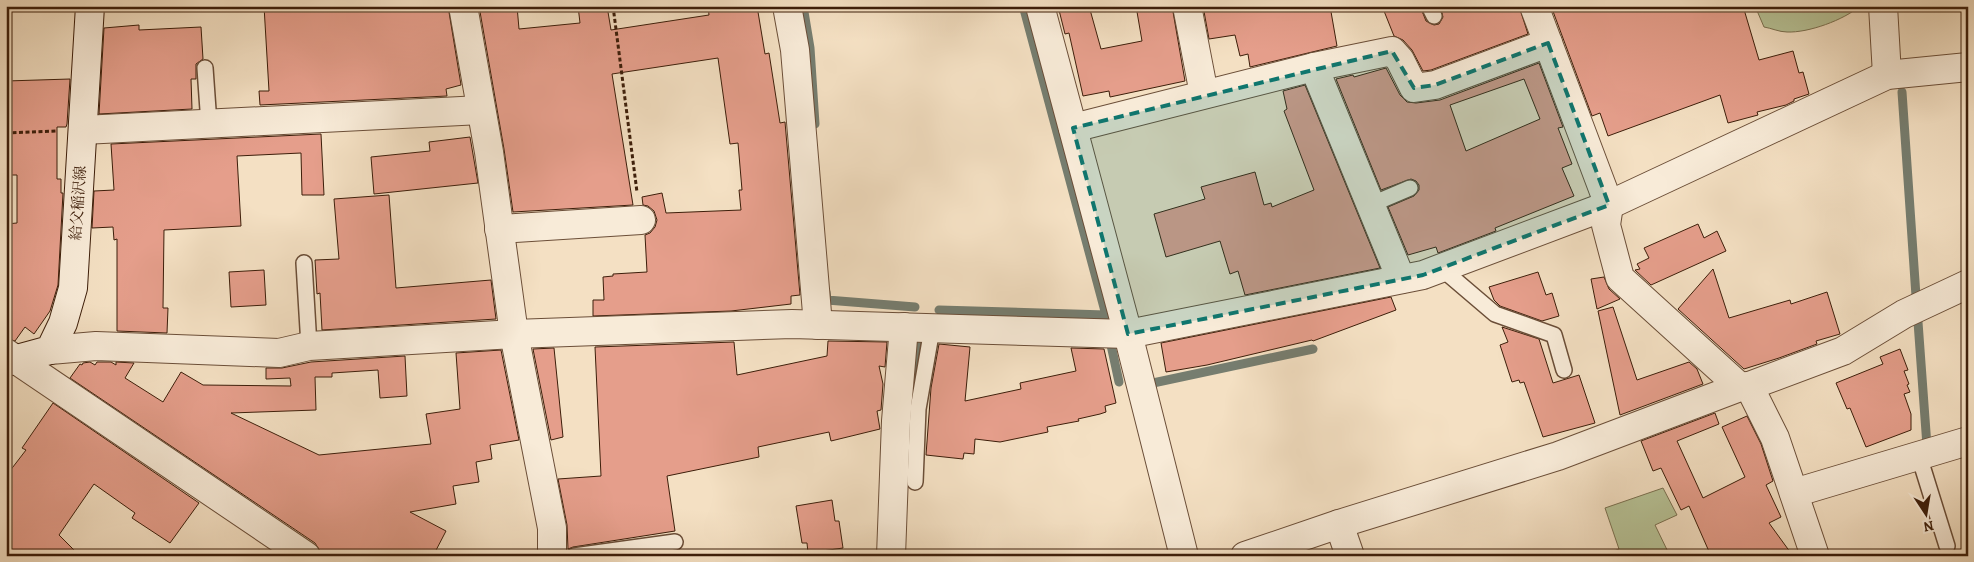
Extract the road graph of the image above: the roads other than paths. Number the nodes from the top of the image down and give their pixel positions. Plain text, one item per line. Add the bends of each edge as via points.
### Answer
1 (90, 6) edge
2 (463, 6) edge
3 (787, 6) edge
4 (1040, 6) edge
5 (1187, 6) edge
6 (1534, 6) edge
7 (1883, 6) edge
8 (1548, 43) junction
9 (1314, 67) junction
10 (205, 68) dead end
11 (1968, 68) edge
12 (1887, 75) junction
13 (1204, 94) junction
14 (481, 110) junction
15 (209, 124) junction
16 (1073, 128) junction
17 (83, 130) junction
18 (1410, 188) dead end
19 (1370, 205) junction
20 (1609, 205) junction
21 (641, 220) road end
22 (499, 229) junction
23 (304, 264) dead end
24 (1440, 268) junction
25 (1401, 279) junction
26 (1968, 284) edge
27 (818, 325) junction
28 (904, 327) junction
29 (932, 329) junction
30 (514, 334) junction
31 (1128, 334) junction
32 (309, 346) junction
33 (50, 350) junction
34 (9, 358) edge
35 (1564, 370) dead end
36 (1744, 387) junction
37 (1968, 441) edge
38 (1919, 456) junction
39 (915, 482) dead end
40 (1794, 493) junction
41 (1340, 524) junction
42 (675, 542) dead end
43 (1947, 546) dead end
44 (284, 548) edge
45 (306, 556) edge
46 (552, 556) edge
47 (574, 556) edge
48 (891, 556) edge
49 (1184, 556) edge
50 (1245, 556) edge
51 (1350, 556) edge
52 (1815, 556) edge

1 - 17 street, 給父稲沢線
2 - 14 street
3 - 27 street via 795,50
4 - 16 street
5 - 13 street
6 - 8 street
7 - 12 street
8 - 9 street via 1435,85 1414,88 1392,51
8 - 20 street
9 - 13 street
9 - 19 street
10 - 15 lane
11 - 12 street
12 - 20 street
13 - 16 street
14 - 15 street
14 - 22 street
15 - 17 street
16 - 31 street
17 - 33 street, 給父稲沢線 via 73,288 63,323
18 - 19 lane
19 - 25 street
20 - 24 street
20 - 36 street via 1606,225 1620,278
21 - 22 street
22 - 30 street
23 - 32 lane
24 - 25 street
24 - 35 lane via 1494,314 1554,335
25 - 31 street
26 - 36 street via 1904,314 1843,351
27 - 28 street
27 - 30 street
28 - 29 street
28 - 48 street via 896,422
29 - 31 street
29 - 39 lane via 918,409
30 - 32 street
30 - 46 street via 552,528
31 - 49 street
32 - 33 street via 279,353 96,346
33 - 34 street via 33,356
34 - 44 street
36 - 40 street via 1775,438
36 - 41 street via 1558,456
37 - 38 street
38 - 40 street
38 - 43 lane
40 - 52 street
41 - 50 street
41 - 51 street
42 - 47 lane
44 - 45 street

